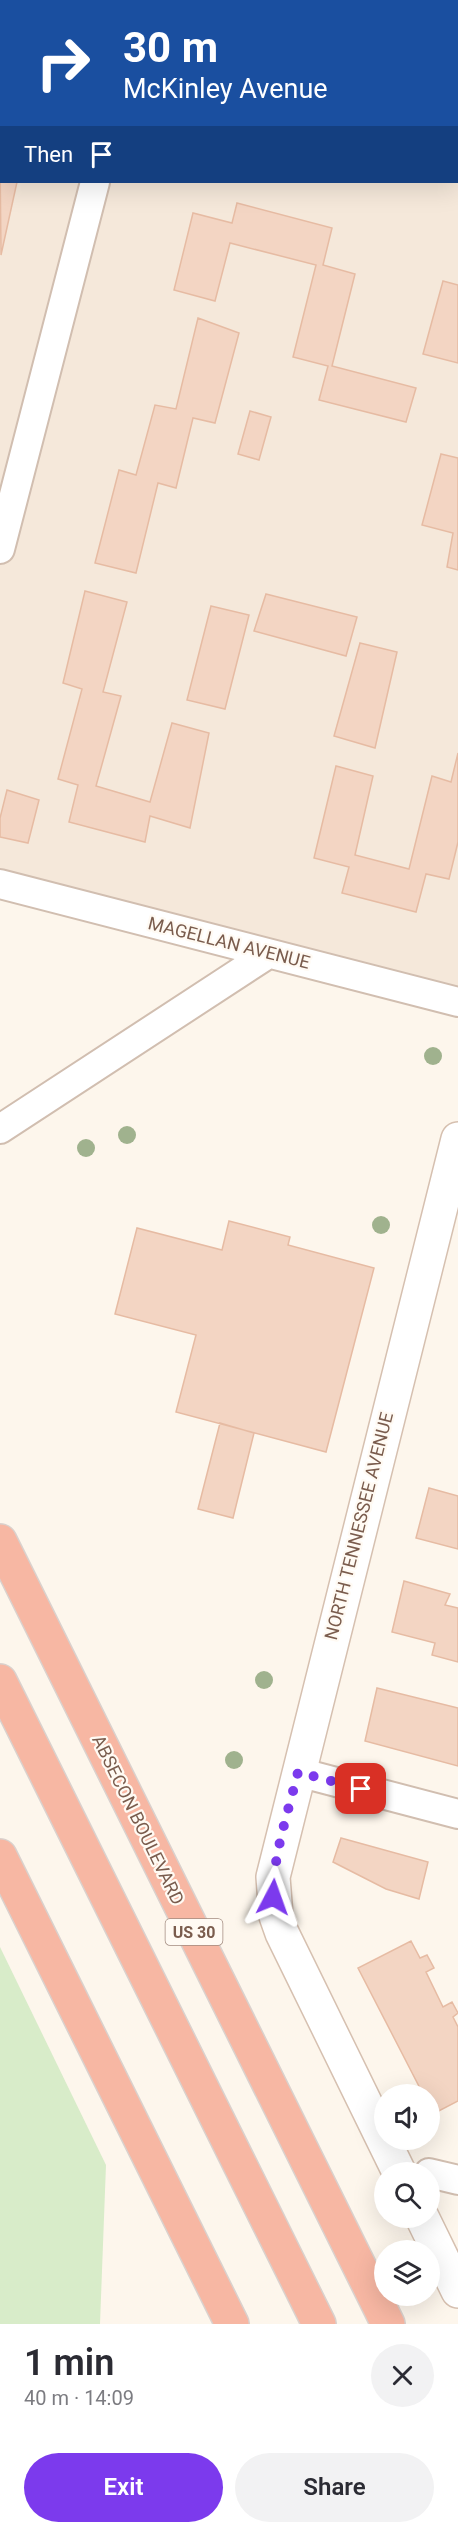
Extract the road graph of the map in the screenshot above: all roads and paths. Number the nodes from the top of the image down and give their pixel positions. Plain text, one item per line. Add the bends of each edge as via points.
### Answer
1 (95, 183) edge
2 (0, 549) edge
3 (0, 884) edge
4 (268, 954) junction
5 (458, 1002) edge
6 (0, 1129) edge
7 (458, 1139) edge
8 (0, 1541) edge
9 (0, 1681) edge
10 (298, 1772) junction
11 (458, 1814) edge
12 (0, 1856) edge
13 (402, 2162) edge
14 (440, 2176) edge
15 (458, 2180) edge
16 (427, 2228) edge
17 (458, 2291) edge
18 (232, 2324) edge
19 (320, 2324) edge
20 (388, 2324) edge

1 - 2 street
3 - 4 street, MAGELLAN AVENUE
4 - 5 street, MAGELLAN AVENUE
4 - 6 street
7 - 10 street, NORTH TENNESSEE AVENUE
8 - 20 highway, ABSECON BOULEVARD / US 30
9 - 19 highway
10 - 11 street
10 - 13 street, NORTH TENNESSEE AVENUE via 273,1877 276,1916
12 - 18 highway
14 - 15 street
16 - 17 street

